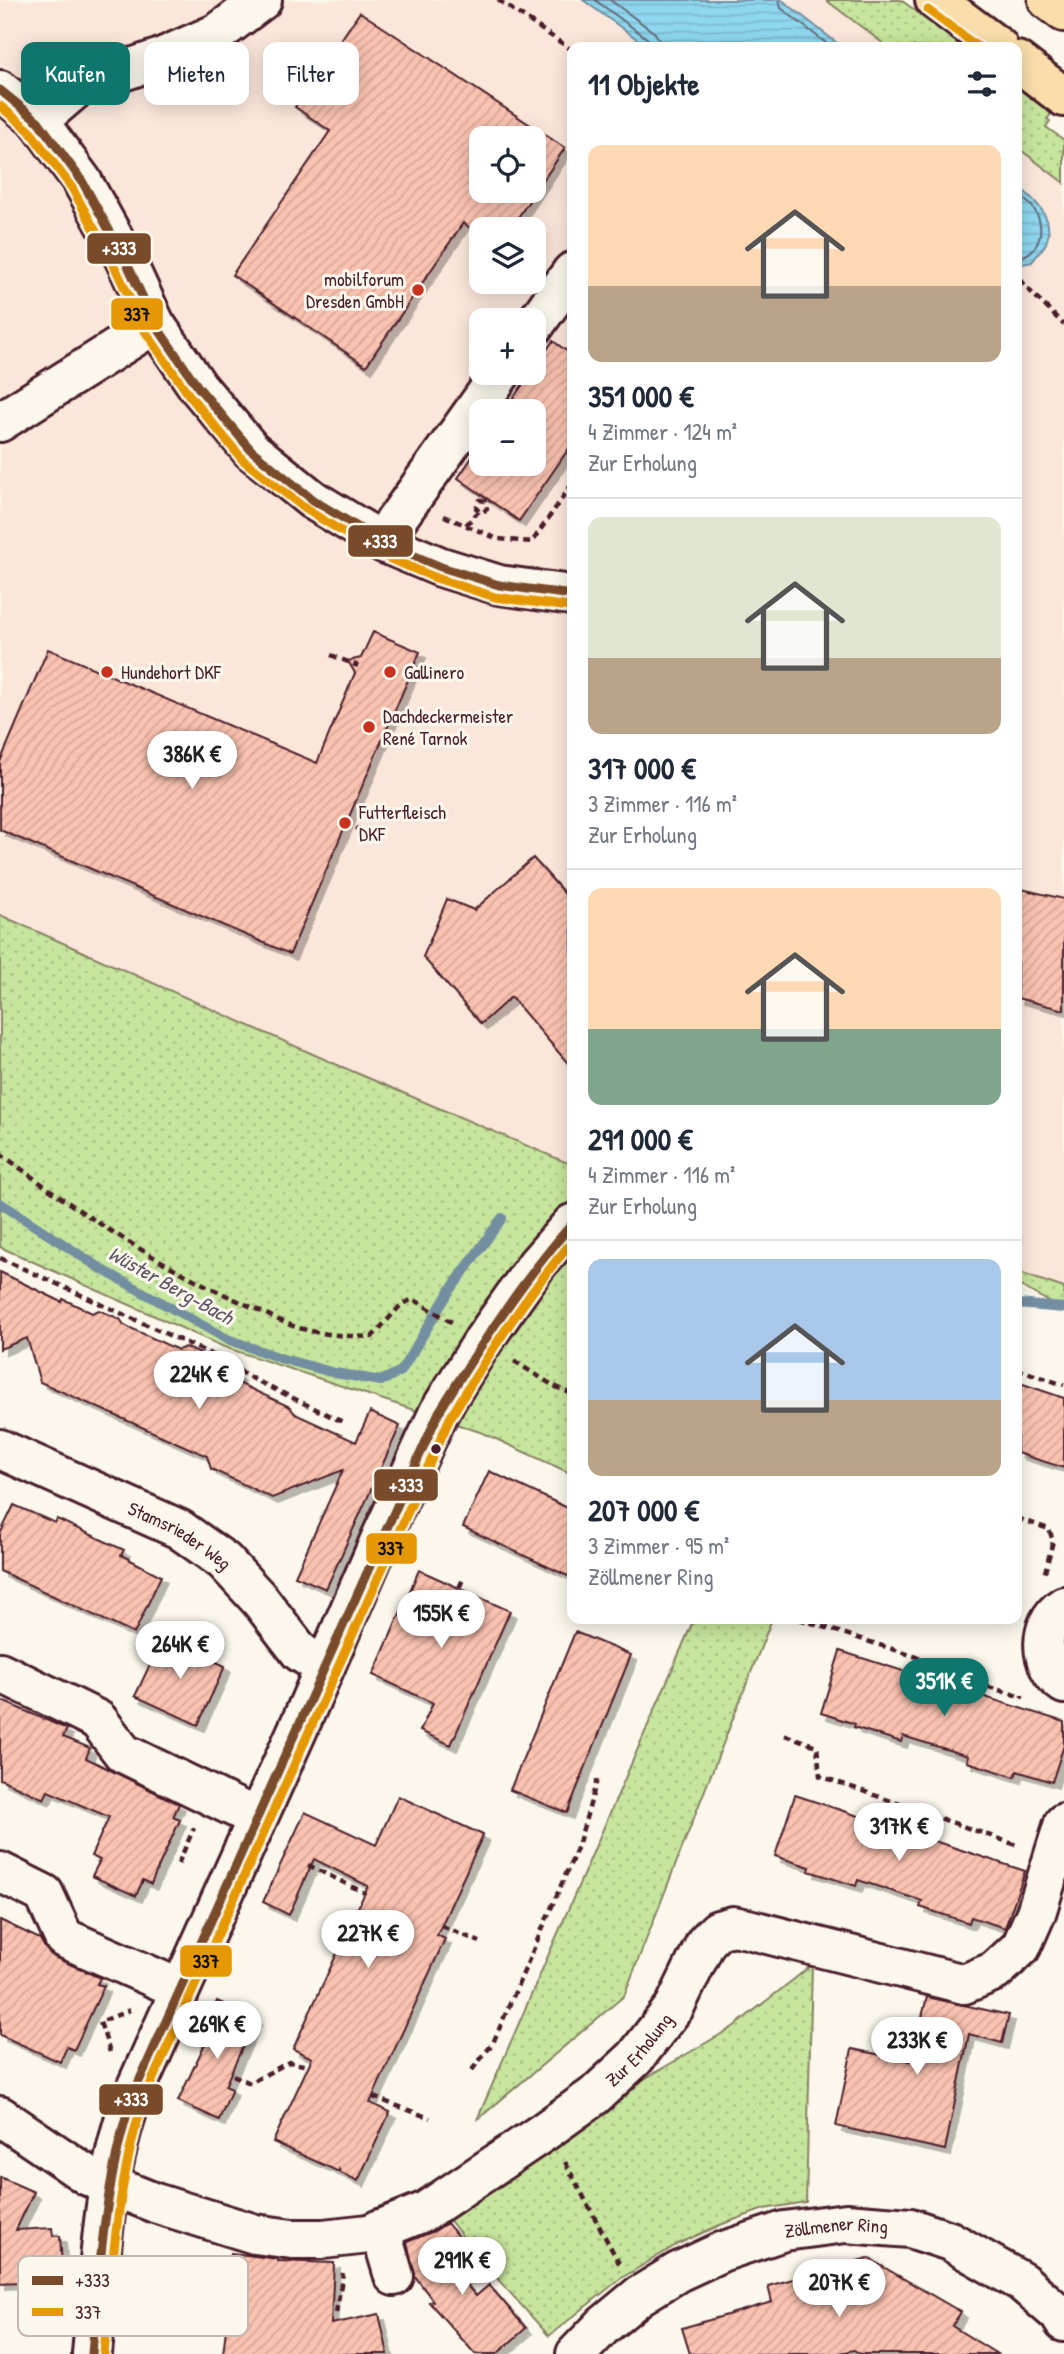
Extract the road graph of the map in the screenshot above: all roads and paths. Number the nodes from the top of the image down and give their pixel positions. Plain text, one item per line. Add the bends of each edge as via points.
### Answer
1 (262, 0) edge
2 (498, 0) edge
3 (935, 0) edge
4 (1048, 0) edge
5 (1064, 12) edge
6 (991, 42) edge
7 (567, 47) edge
8 (1022, 65) edge
9 (0, 90) edge
10 (1064, 97) edge
11 (38, 121) junction
12 (567, 279) edge
13 (1022, 281) edge
14 (546, 309) edge
15 (155, 324) junction
16 (1064, 324) edge
17 (493, 385) edge
18 (0, 422) edge
19 (567, 491) edge
20 (416, 494) junction
21 (486, 500) dead end
22 (466, 526) junction
23 (384, 543) junction
24 (567, 595) edge
25 (331, 655) dead end
26 (358, 666) dead end
27 (345, 823) dead end
28 (358, 829) dead end
29 (0, 1153) edge
30 (567, 1230) edge
31 (0, 1258) edge
32 (449, 1320) dead end
33 (482, 1341) junction
34 (1022, 1371) edge
35 (1064, 1385) edge
36 (567, 1392) edge
37 (345, 1423) dead end
38 (0, 1449) edge
39 (1022, 1520) edge
40 (464, 1577) dead end
41 (1059, 1594) edge
42 (458, 1599) dead end
43 (815, 1624) edge
44 (324, 1667) junction
45 (0, 1672) edge
46 (1064, 1684) edge
47 (1021, 1697) dead end
48 (785, 1735) dead end
49 (597, 1780) dead end
50 (257, 1818) junction
51 (1064, 1823) edge
52 (1030, 1850) dead end
53 (308, 1864) dead end
54 (0, 1872) edge
55 (365, 1893) dead end
56 (442, 1926) dead end
57 (480, 1942) dead end
58 (180, 1989) junction
59 (135, 2008) dead end
60 (112, 2057) dead end
61 (308, 2066) dead end
62 (472, 2070) dead end
63 (233, 2074) dead end
64 (373, 2097) dead end
65 (0, 2116) edge
66 (430, 2118) dead end
67 (560, 2152) dead end
68 (109, 2185) junction
69 (380, 2229) junction
70 (102, 2256) edge
71 (622, 2270) dead end
72 (394, 2276) dead end
73 (1064, 2322) edge
74 (94, 2336) edge
75 (92, 2354) edge
76 (576, 2354) edge

1 - 11 street via 218,33 79,86
2 - 7 path
3 - 6 main road
4 - 5 main road
8 - 10 main road
9 - 11 street
11 - 15 street via 82,181
12 - 14 street
13 - 16 path
15 - 18 street
15 - 23 street via 198,387 251,450 313,500
17 - 20 street
19 - 22 path via 532,542 498,539
20 - 22 path
20 - 23 street
21 - 22 path via 486,509 479,510
23 - 24 street via 499,585
25 - 26 path
27 - 28 path
29 - 32 path via 128,1242 215,1291 293,1326 333,1336 372,1337 401,1305 413,1299
30 - 33 street
31 - 37 path via 228,1362 244,1375
33 - 36 path
33 - 44 street via 439,1412
34 - 35 path
38 - 44 street, Stamsrieder Weg via 179,1529 224,1561 300,1652
39 - 41 path via 1049,1529 1053,1541 1044,1576
40 - 42 path
41 - 46 street via 1058,1609 1043,1644 1047,1664
43 - 47 path via 920,1658 923,1667
44 - 50 street
45 - 50 street via 98,1720 123,1753
48 - 52 path via 817,1746 820,1776
49 - 62 path via 578,1846 493,2043
50 - 58 street
51 - 69 street, Zur Erholung via 1021,1947 995,1971 964,1984 736,1918 706,1942 676,2006 635,2058 594,2096 426,2211
53 - 55 path
54 - 58 street via 44,1894 64,1938
56 - 57 path
58 - 68 street via 122,2124
59 - 60 path via 100,2022
61 - 63 path via 289,2062 250,2083
64 - 66 path
65 - 68 street, Zur Erholung via 88,2176
67 - 71 path
68 - 69 street, Zur Erholung via 255,2234 323,2239
68 - 70 street
69 - 72 street
73 - 76 street, Zöllmener Ring via 1022,2282 950,2242 910,2228 846,2223 784,2231 678,2272 639,2295
74 - 75 street

